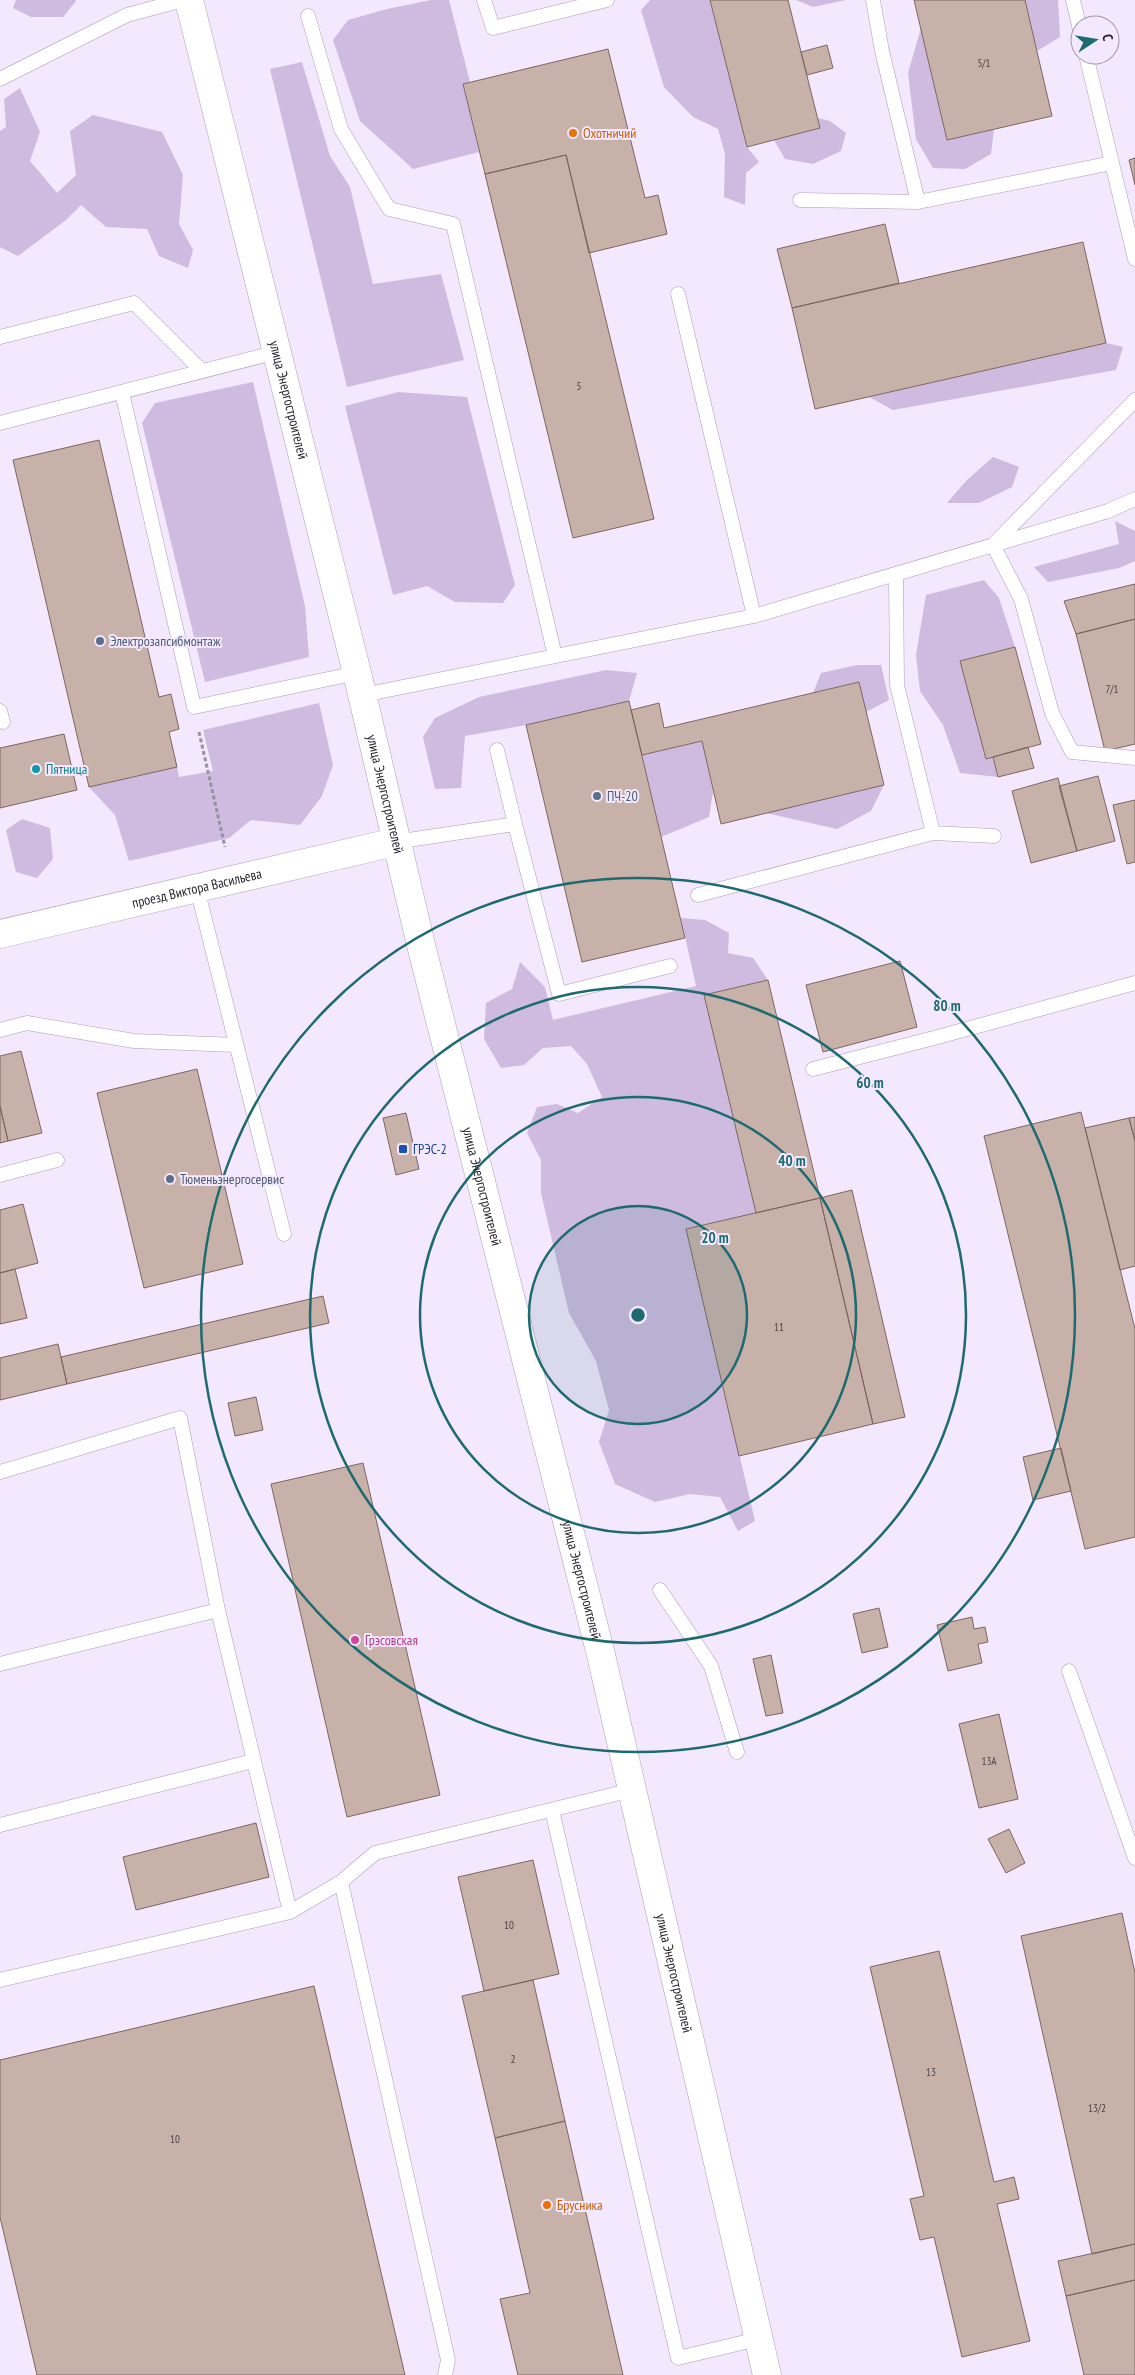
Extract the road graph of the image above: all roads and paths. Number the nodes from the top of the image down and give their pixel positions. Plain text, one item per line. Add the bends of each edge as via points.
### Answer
1 (184, 0) edge
2 (190, 0) edge
3 (484, 0) edge
4 (607, 0) edge
5 (873, 0) edge
6 (1073, 0) edge
7 (1076, 15) edge
8 (308, 16) dead end
9 (1088, 65) edge
10 (0, 79) edge
11 (1112, 163) junction
12 (800, 200) dead end
13 (918, 202) junction
14 (1135, 259) edge
15 (678, 294) dead end
16 (0, 337) edge
17 (277, 352) junction
18 (202, 371) junction
19 (122, 392) junction
20 (1135, 400) edge
21 (0, 423) edge
22 (1135, 499) edge
23 (993, 545) junction
24 (896, 574) junction
25 (754, 616) junction
26 (555, 656) junction
27 (360, 684) junction
28 (194, 707) junction
29 (498, 750) dead end
30 (1135, 758) edge
31 (514, 824) junction
32 (933, 833) junction
33 (994, 836) dead end
34 (395, 842) junction
35 (233, 880) junction
36 (197, 888) junction
37 (698, 895) dead end
38 (0, 934) edge
39 (670, 966) dead end
40 (1135, 983) edge
41 (0, 1030) edge
42 (236, 1045) junction
43 (813, 1069) dead end
44 (57, 1160) dead end
45 (0, 1175) edge
46 (284, 1234) dead end
47 (0, 1472) edge
48 (660, 1590) dead end
49 (218, 1610) junction
50 (0, 1664) edge
51 (1069, 1670) dead end
52 (737, 1752) dead end
53 (253, 1761) junction
54 (632, 1790) junction
55 (552, 1810) junction
56 (0, 1825) edge
57 (1132, 1843) edge
58 (1135, 1858) edge
59 (341, 1882) junction
60 (290, 1912) junction
61 (0, 1980) edge
62 (758, 2339) junction
63 (445, 2375) edge
64 (767, 2375) edge

1 - 10 lane via 127,15
2 - 17 main road, улица Энергостроителей
3 - 4 lane via 493,28
5 - 13 lane
6 - 7 lane
8 - 26 lane via 341,129 389,209 454,224
9 - 11 lane
11 - 13 lane
11 - 14 lane
12 - 13 lane
15 - 25 lane
16 - 18 lane via 134,303
17 - 18 lane
17 - 27 main road, улица Энергостроителей
18 - 19 lane
19 - 21 lane
19 - 28 lane
20 - 23 lane
22 - 23 lane via 1108,511
23 - 24 lane
23 - 30 lane via 1021,599 1052,713 1072,752
24 - 25 lane
24 - 32 lane via 897,685
25 - 26 lane
26 - 27 lane
27 - 28 lane
27 - 34 main road, улица Энергостроителей
28 - 35 path
29 - 31 lane
31 - 34 lane
31 - 39 lane via 559,994
32 - 33 lane
32 - 37 lane
34 - 35 main road, проезд Виктора Васильева
34 - 54 main road, улица Энергостроителей via 602,1655
35 - 36 main road, проезд Виктора Васильева
36 - 38 main road, проезд Виктора Васильева
36 - 42 lane
40 - 43 lane
41 - 42 lane via 27,1023 134,1041
42 - 46 lane
44 - 45 lane
47 - 49 lane via 180,1418
48 - 52 lane via 711,1666
49 - 50 lane
49 - 53 lane
51 - 57 lane
53 - 56 lane
53 - 60 lane
54 - 55 lane
54 - 62 main road, улица Энергостроителей
55 - 59 lane via 375,1853
55 - 62 lane via 678,2358
57 - 58 lane
59 - 60 lane
59 - 63 lane via 448,2360
60 - 61 lane
62 - 64 main road, улица Энергостроителей

